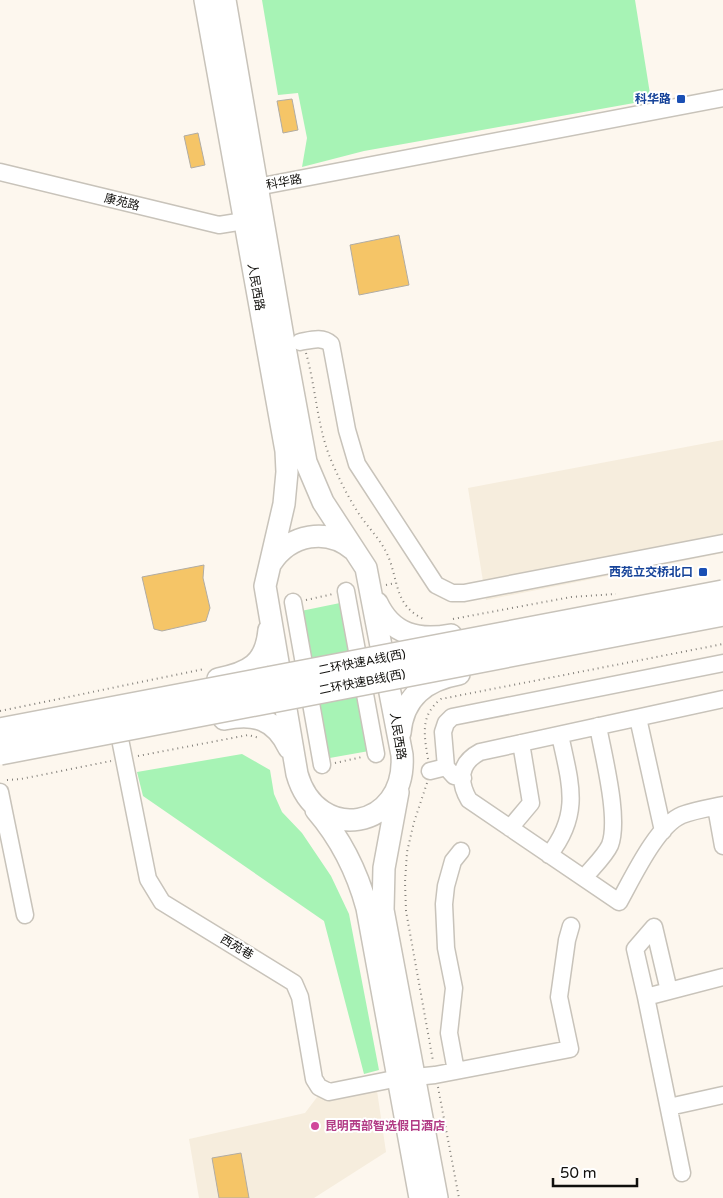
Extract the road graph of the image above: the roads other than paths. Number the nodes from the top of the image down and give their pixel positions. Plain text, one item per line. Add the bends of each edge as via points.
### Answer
1 (205, 0) edge
2 (225, 0) edge
3 (723, 98) edge
4 (0, 172) edge
5 (257, 187) junction
6 (244, 222) junction
7 (300, 342) road end
8 (723, 543) edge
9 (361, 557) junction
10 (266, 574) junction
11 (723, 583) edge
12 (375, 584) junction
13 (346, 591) road end
14 (723, 593) edge
15 (266, 600) junction
16 (293, 602) road end
17 (723, 613) edge
18 (524, 621) junction
19 (723, 623) edge
20 (532, 660) junction
21 (723, 663) edge
22 (180, 687) junction
23 (723, 699) edge
24 (638, 718) junction
25 (0, 721) edge
26 (186, 726) junction
27 (598, 726) junction
28 (0, 731) edge
29 (560, 735) junction
30 (520, 743) junction
31 (122, 749) junction
32 (0, 752) edge
33 (376, 754) road end
34 (402, 755) junction
35 (0, 762) edge
36 (322, 765) road end
37 (446, 767) junction
38 (430, 771) road end
39 (297, 774) junction
40 (463, 778) junction
41 (401, 782) junction
42 (0, 792) edge
43 (307, 798) junction
44 (719, 806) edge
45 (510, 828) junction
46 (663, 831) junction
47 (723, 846) edge
48 (461, 851) dead end
49 (549, 855) junction
50 (584, 878) junction
51 (25, 915) dead end
52 (571, 926) dead end
53 (723, 977) edge
54 (669, 991) junction
55 (646, 997) junction
56 (456, 1071) junction
57 (416, 1076) junction
58 (723, 1095) edge
59 (669, 1107) junction
60 (682, 1173) dead end
61 (420, 1198) edge
62 (437, 1198) edge

1 - 6 main road, 人民西路
2 - 5 main road, 人民西路
3 - 5 street, 科华路
4 - 6 street, 康苑路 via 219,225
5 - 9 main road, 人民西路 via 306,462 324,502
6 - 10 main road, 人民西路 via 287,462 282,514
7 - 8 street via 317,338 326,339 331,344 347,430 357,464 436,585 452,593
9 - 10 main road, 人民西路 via 334,538 308,536 284,547 273,558
9 - 12 main road, 人民西路
10 - 15 main road, 人民西路
11 - 18 main road
12 - 18 main road via 374,597 384,617 398,630 415,636 442,636
12 - 34 main road, 人民西路
13 - 33 street
14 - 28 highway, 二环快速A线(西), bridge
15 - 22 main road via 268,636 266,648 257,663 236,676
15 - 39 main road, 人民西路
16 - 36 street
17 - 32 highway, 二环快速B线(西), bridge
18 - 20 main road via 512,631 510,646 519,658
19 - 20 main road
20 - 34 main road via 450,676 424,686 410,700 404,712 400,732
21 - 37 street via 452,716 442,732
22 - 25 main road
22 - 26 main road via 191,690 200,702 198,716
23 - 24 street
24 - 27 street
24 - 46 street
26 - 31 main road
26 - 39 main road via 244,716 262,718 283,737
27 - 29 street
27 - 50 street via 611,797 612,837 609,846
29 - 30 street
29 - 49 street via 571,808 567,827
30 - 40 street via 468,758
30 - 45 street via 532,803
31 - 35 main road
31 - 57 street, 西苑巷 via 148,879 162,902 294,983 300,996 314,1079 319,1087 329,1092
34 - 41 main road, 人民西路
37 - 38 street
37 - 40 street via 454,776
39 - 43 main road, 人民西路
40 - 45 street via 464,792 469,800
41 - 43 main road, 人民西路 via 383,808 369,816 354,819 323,813
41 - 57 main road via 386,846 383,900
42 - 51 street
43 - 57 main road via 339,841 361,888
44 - 46 street via 681,816
44 - 47 street
45 - 49 street
46 - 50 street via 618,902
48 - 56 street via 453,861 444,904 446,948 454,988 449,1033
49 - 50 street
52 - 56 street, 西苑巷 via 559,997 570,1049
53 - 54 street
54 - 55 street
54 - 55 street via 654,927 635,949
55 - 59 street
56 - 57 street, 西苑巷
57 - 61 main road
57 - 62 main road
58 - 59 street
59 - 60 street

